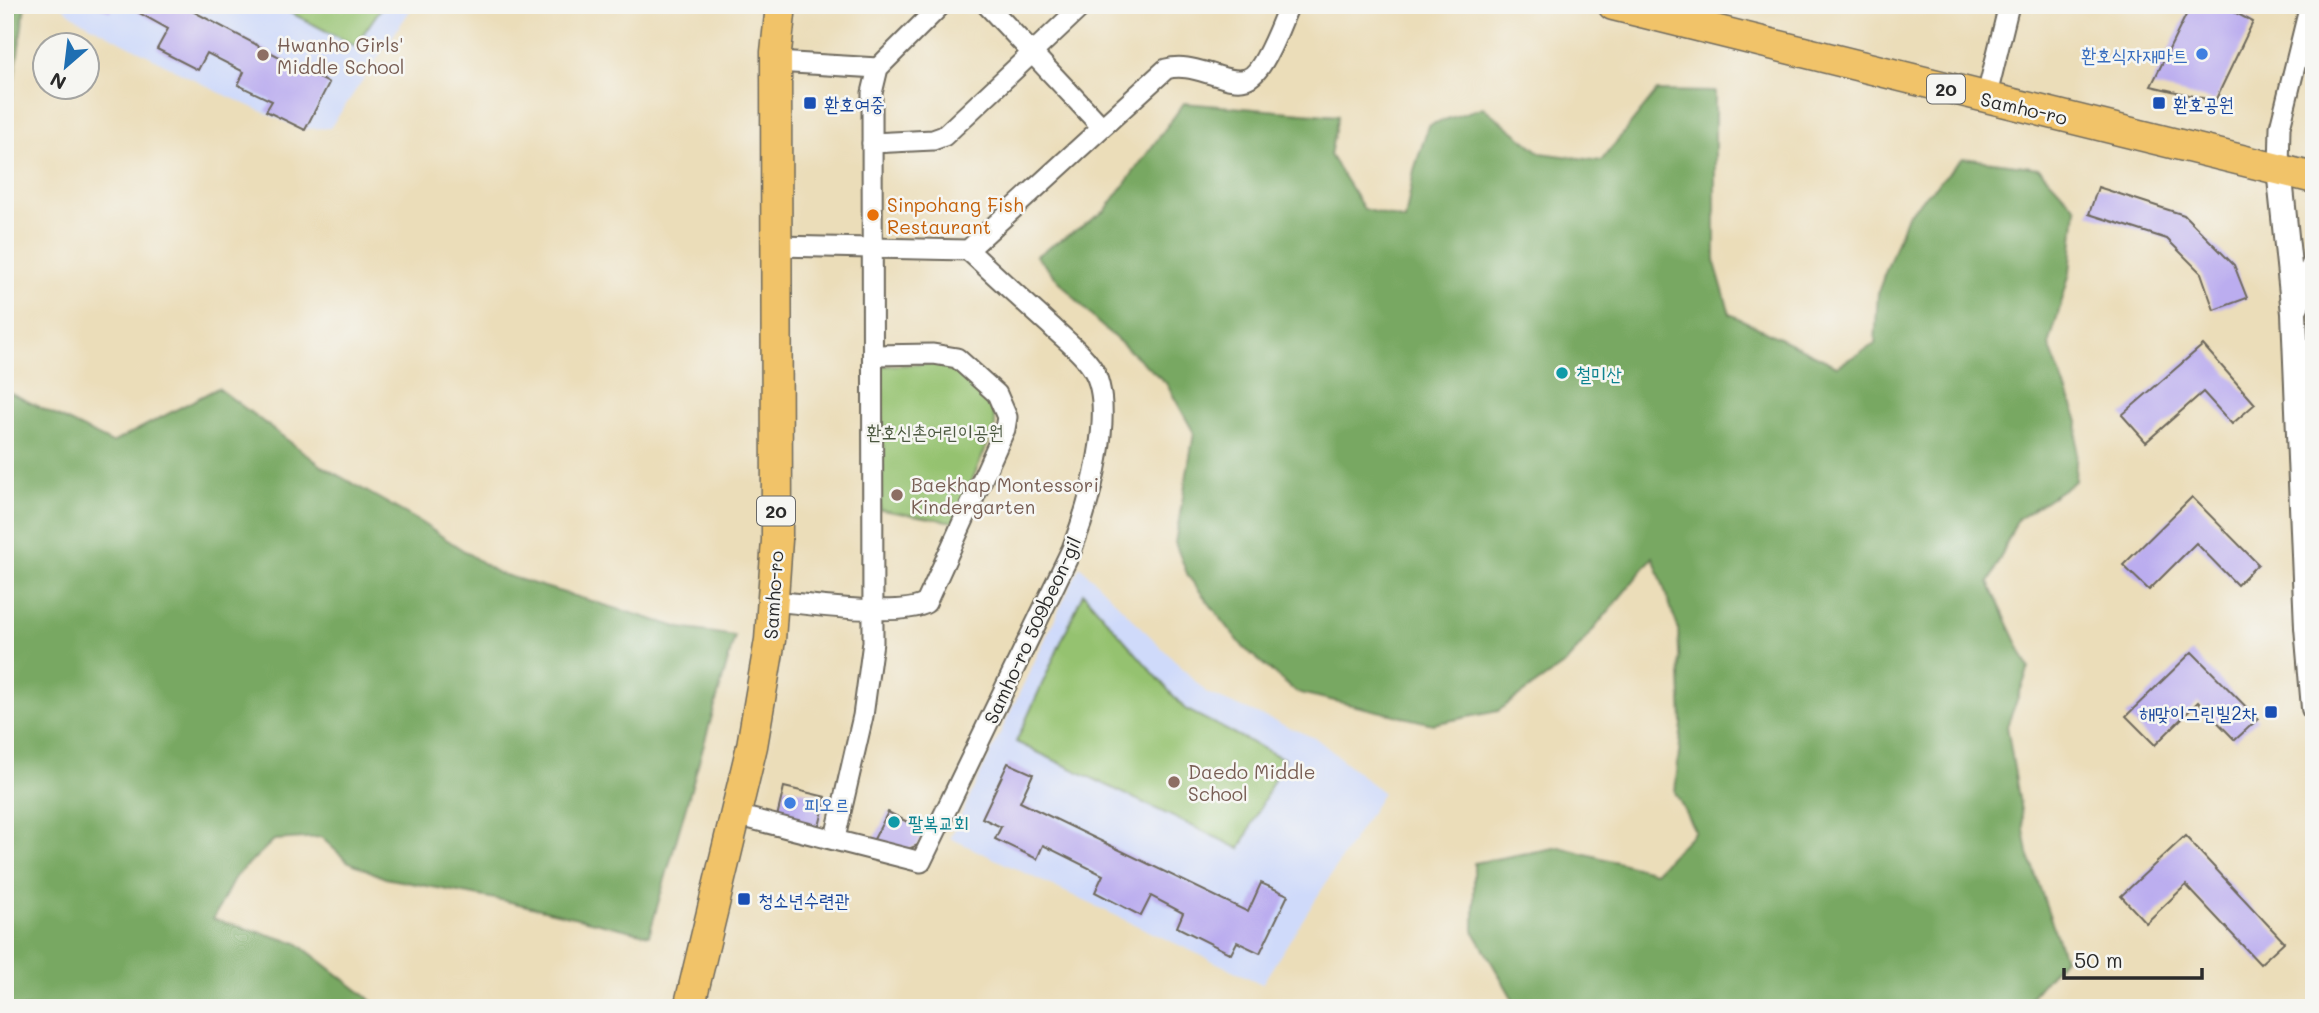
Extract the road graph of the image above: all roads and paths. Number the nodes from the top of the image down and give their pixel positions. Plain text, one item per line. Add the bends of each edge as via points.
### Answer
1 (781, 5) edge
2 (941, 5) edge
3 (987, 5) edge
4 (1083, 5) edge
5 (1289, 5) edge
6 (1613, 5) edge
7 (2009, 5) edge
8 (2310, 5) edge
9 (1033, 52) junction
10 (776, 62) junction
11 (878, 68) junction
12 (1986, 99) junction
13 (1101, 126) junction
14 (872, 143) junction
15 (2280, 169) junction
16 (2314, 178) edge
17 (776, 246) junction
18 (871, 247) junction
19 (968, 250) junction
20 (2314, 265) edge
21 (2294, 313) junction
22 (873, 355) junction
23 (774, 601) junction
24 (874, 609) junction
25 (2314, 708) edge
26 (736, 815) junction
27 (835, 838) junction
28 (689, 1008) edge

1 - 10 main road, Samho-ro / 20
2 - 11 street
3 - 9 street
4 - 9 street
5 - 13 street via 1253,75 1233,80 1187,68 1166,69
6 - 12 main road, Samho-ro / 20
7 - 12 street
8 - 15 street via 2280,128
9 - 13 street
9 - 14 street via 944,136
10 - 11 street
10 - 17 main road, Samho-ro / 20
11 - 14 street via 872,93
12 - 15 main road, Samho-ro / 20
13 - 19 street
14 - 18 street
15 - 16 main road, Samho-ro / 20
15 - 21 street
17 - 18 street
17 - 23 main road, Samho-ro / 20
18 - 19 street
18 - 22 street
19 - 27 street, Samho-ro 509beon-gil via 1081,355 1098,380 1102,411 1087,505 1072,549 921,862
20 - 21 street
21 - 25 street
22 - 24 street
22 - 24 street via 957,358 997,394 1007,417 932,594 919,607
23 - 24 street
23 - 26 main road, Samho-ro / 20 via 762,693
24 - 27 street via 863,716
26 - 27 street, Samho-ro 509beon-gil
26 - 28 main road, Samho-ro / 20

